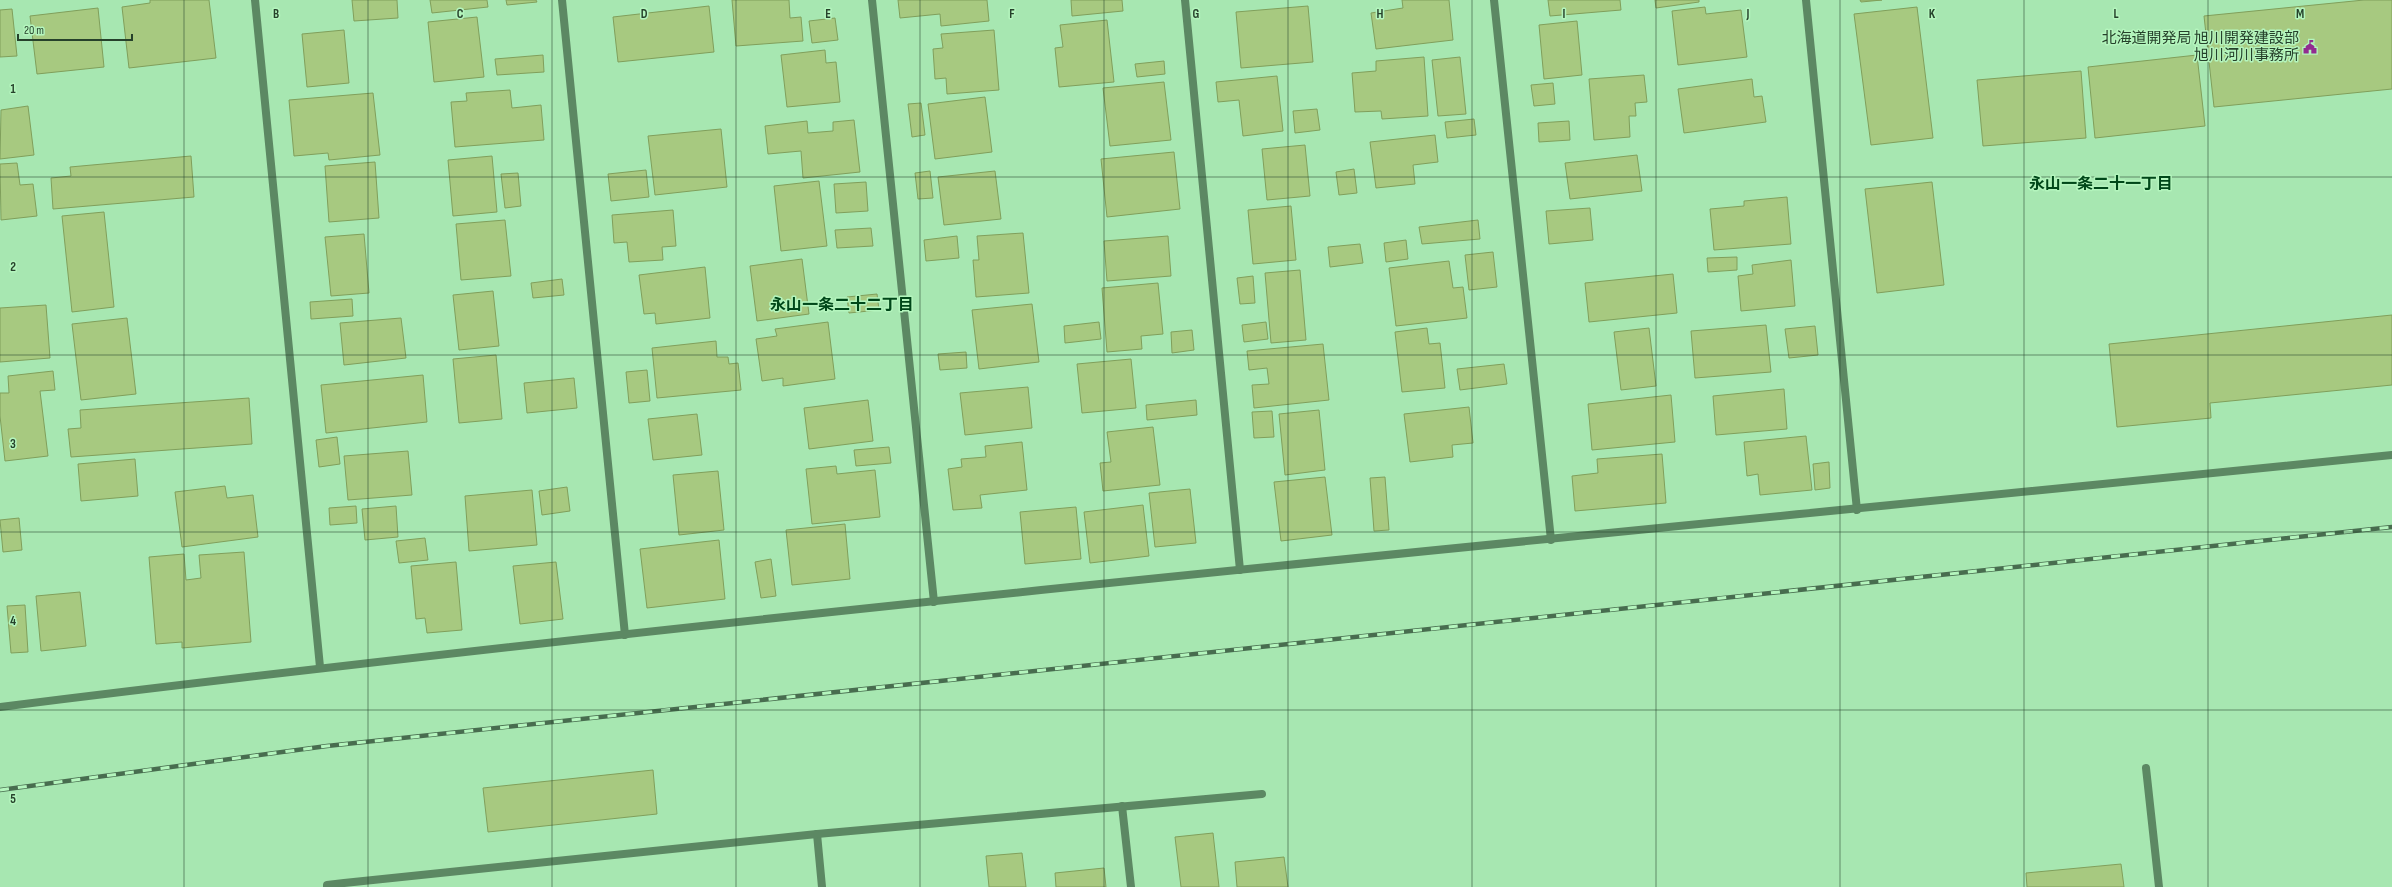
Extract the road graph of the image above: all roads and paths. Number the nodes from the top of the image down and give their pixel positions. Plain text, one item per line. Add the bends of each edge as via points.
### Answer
1 (255, 0) edge
2 (562, 0) edge
3 (872, 0) edge
4 (1185, 0) edge
5 (1494, 0) edge
6 (1806, 0) edge
7 (2392, 455) edge
8 (1858, 510) junction
9 (1550, 540) junction
10 (1240, 570) junction
11 (934, 602) junction
12 (625, 635) junction
13 (320, 668) junction
14 (0, 707) edge
15 (2146, 768) dead end
16 (1262, 794) dead end
17 (1122, 806) junction
18 (817, 834) junction
19 (327, 887) edge
20 (822, 887) edge
21 (1131, 887) edge
22 (2159, 887) edge

1 - 13 street
2 - 12 street
3 - 11 street
4 - 10 street
5 - 9 street
6 - 8 street
7 - 8 street
8 - 9 street
9 - 10 street
10 - 11 street
11 - 12 street
12 - 13 street
13 - 14 street
15 - 22 street
16 - 17 street
17 - 18 street
17 - 21 street
18 - 19 street via 344,883
18 - 20 street

